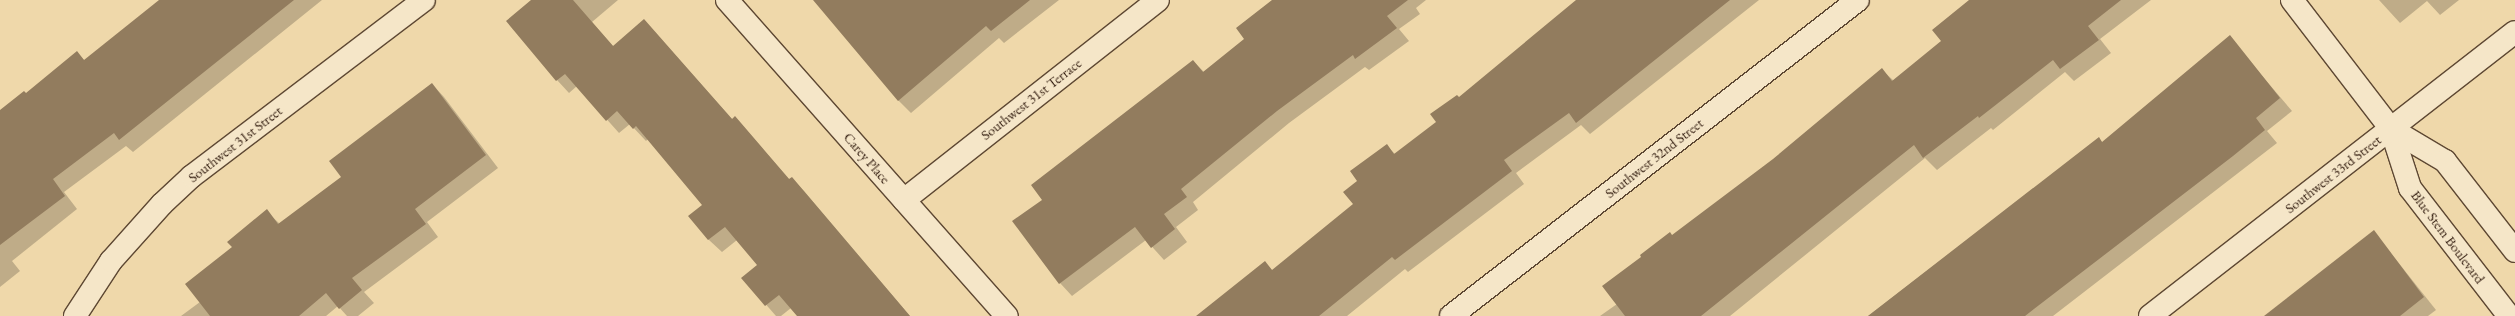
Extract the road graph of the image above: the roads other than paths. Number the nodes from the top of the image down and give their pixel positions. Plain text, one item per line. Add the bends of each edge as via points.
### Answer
1 (424, 0) edge
2 (727, 0) edge
3 (1158, 0) edge
4 (1858, 0) edge
5 (2292, 0) edge
6 (2515, 32) edge
7 (2391, 129) junction
8 (904, 200) junction
9 (2515, 251) edge
10 (75, 316) edge
11 (1007, 316) edge
12 (1451, 316) edge
13 (2150, 316) edge
14 (2509, 316) edge

1 - 10 street, Southwest 31st Street via 192,176 162,204 111,261
2 - 8 street, Carey Place
3 - 8 street, Southwest 31st Terrace
4 - 12 street, Southwest 32nd Street
5 - 7 street, Blue Stem Boulevard
6 - 7 street, Southwest 33rd Street
7 - 9 street, Blue Stem Boulevard via 2445,161
7 - 13 street, Southwest 33rd Street
7 - 14 street, Blue Stem Boulevard via 2410,188
8 - 11 street, Carey Place

